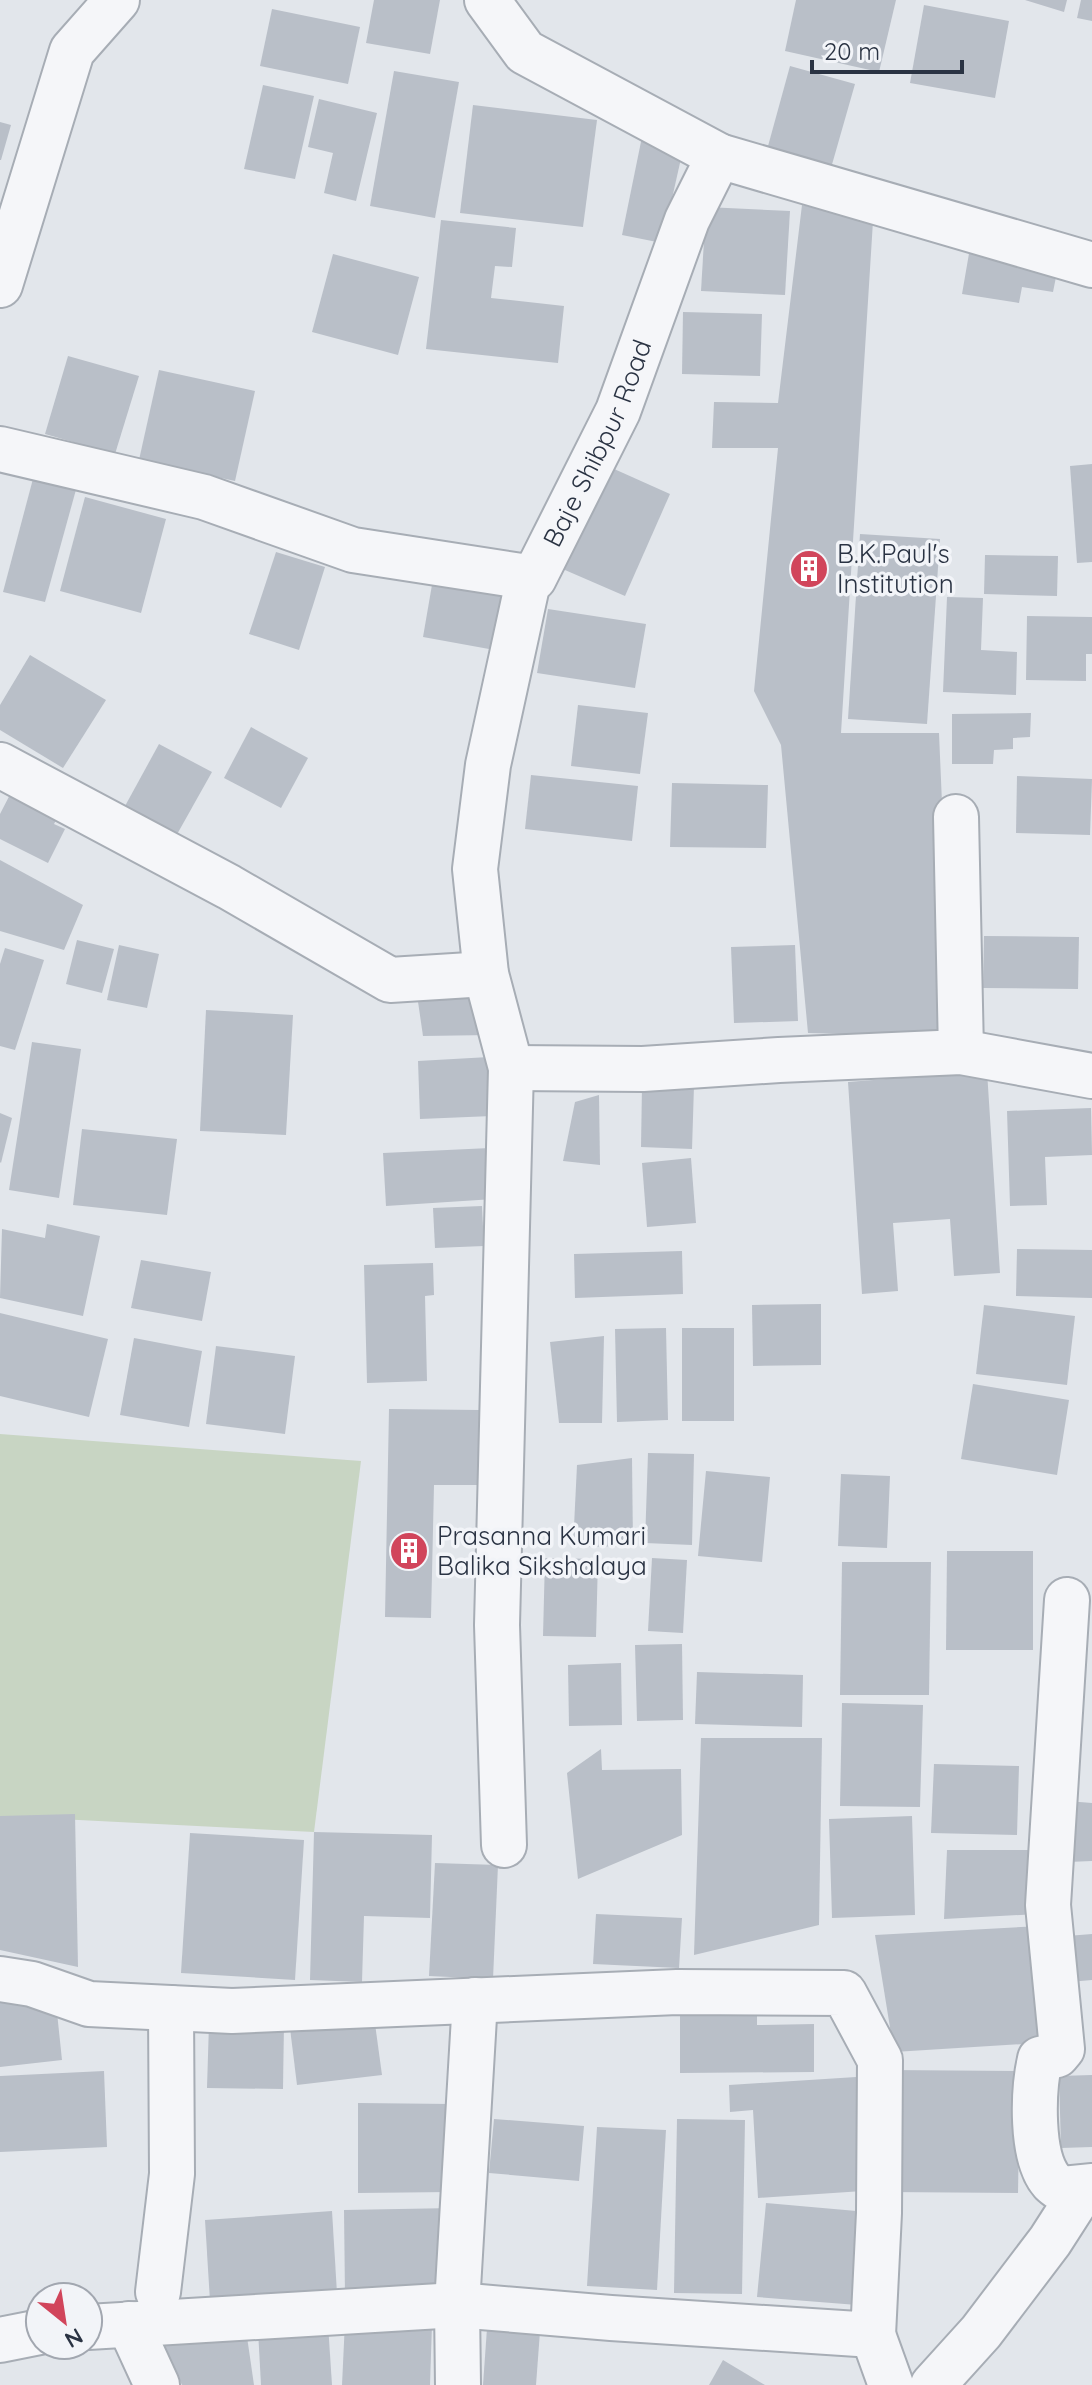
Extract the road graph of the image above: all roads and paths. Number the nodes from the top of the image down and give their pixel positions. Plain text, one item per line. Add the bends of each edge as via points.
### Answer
1 (117, 0) edge
2 (487, 0) edge
3 (719, 156) junction
4 (1092, 265) edge
5 (0, 285) edge
6 (0, 449) edge
7 (529, 577) junction
8 (0, 765) edge
9 (956, 817) dead end
10 (486, 974) junction
11 (961, 1052) junction
12 (511, 1068) junction
13 (1092, 1076) edge
14 (1067, 1600) dead end
15 (504, 1845) dead end
16 (0, 1979) edge
17 (475, 2000) junction
18 (171, 2008) junction
19 (1072, 2180) edge
20 (158, 2292) dead end
21 (457, 2305) junction
22 (108, 2326) edge
23 (24, 2335) edge
24 (873, 2335) junction
25 (0, 2340) edge
26 (157, 2385) edge
27 (458, 2385) edge
28 (891, 2385) edge
29 (933, 2385) edge

1 - 5 street via 72,51
2 - 3 street via 525,52
3 - 4 street
3 - 7 street, Baje Shibpur Road via 687,220 618,411 534,578
6 - 7 street, Baje Shibpur Road via 204,497 353,550
7 - 10 street via 488,765 475,869
8 - 10 street via 390,980
9 - 11 street
10 - 12 street
11 - 12 street via 643,1069
11 - 13 street
12 - 15 street via 497,1625
14 - 19 street via 1048,1905 1062,2049 1040,2059 1035,2115 1040,2160
16 - 18 street via 89,2004
17 - 18 street via 232,2011
17 - 21 street
17 - 24 street via 677,1992 844,1993 880,2060
18 - 20 street via 172,2174
19 - 29 street via 1071,2211 981,2332
21 - 22 street
21 - 24 street
21 - 27 street
22 - 26 street
23 - 25 street
24 - 28 street

